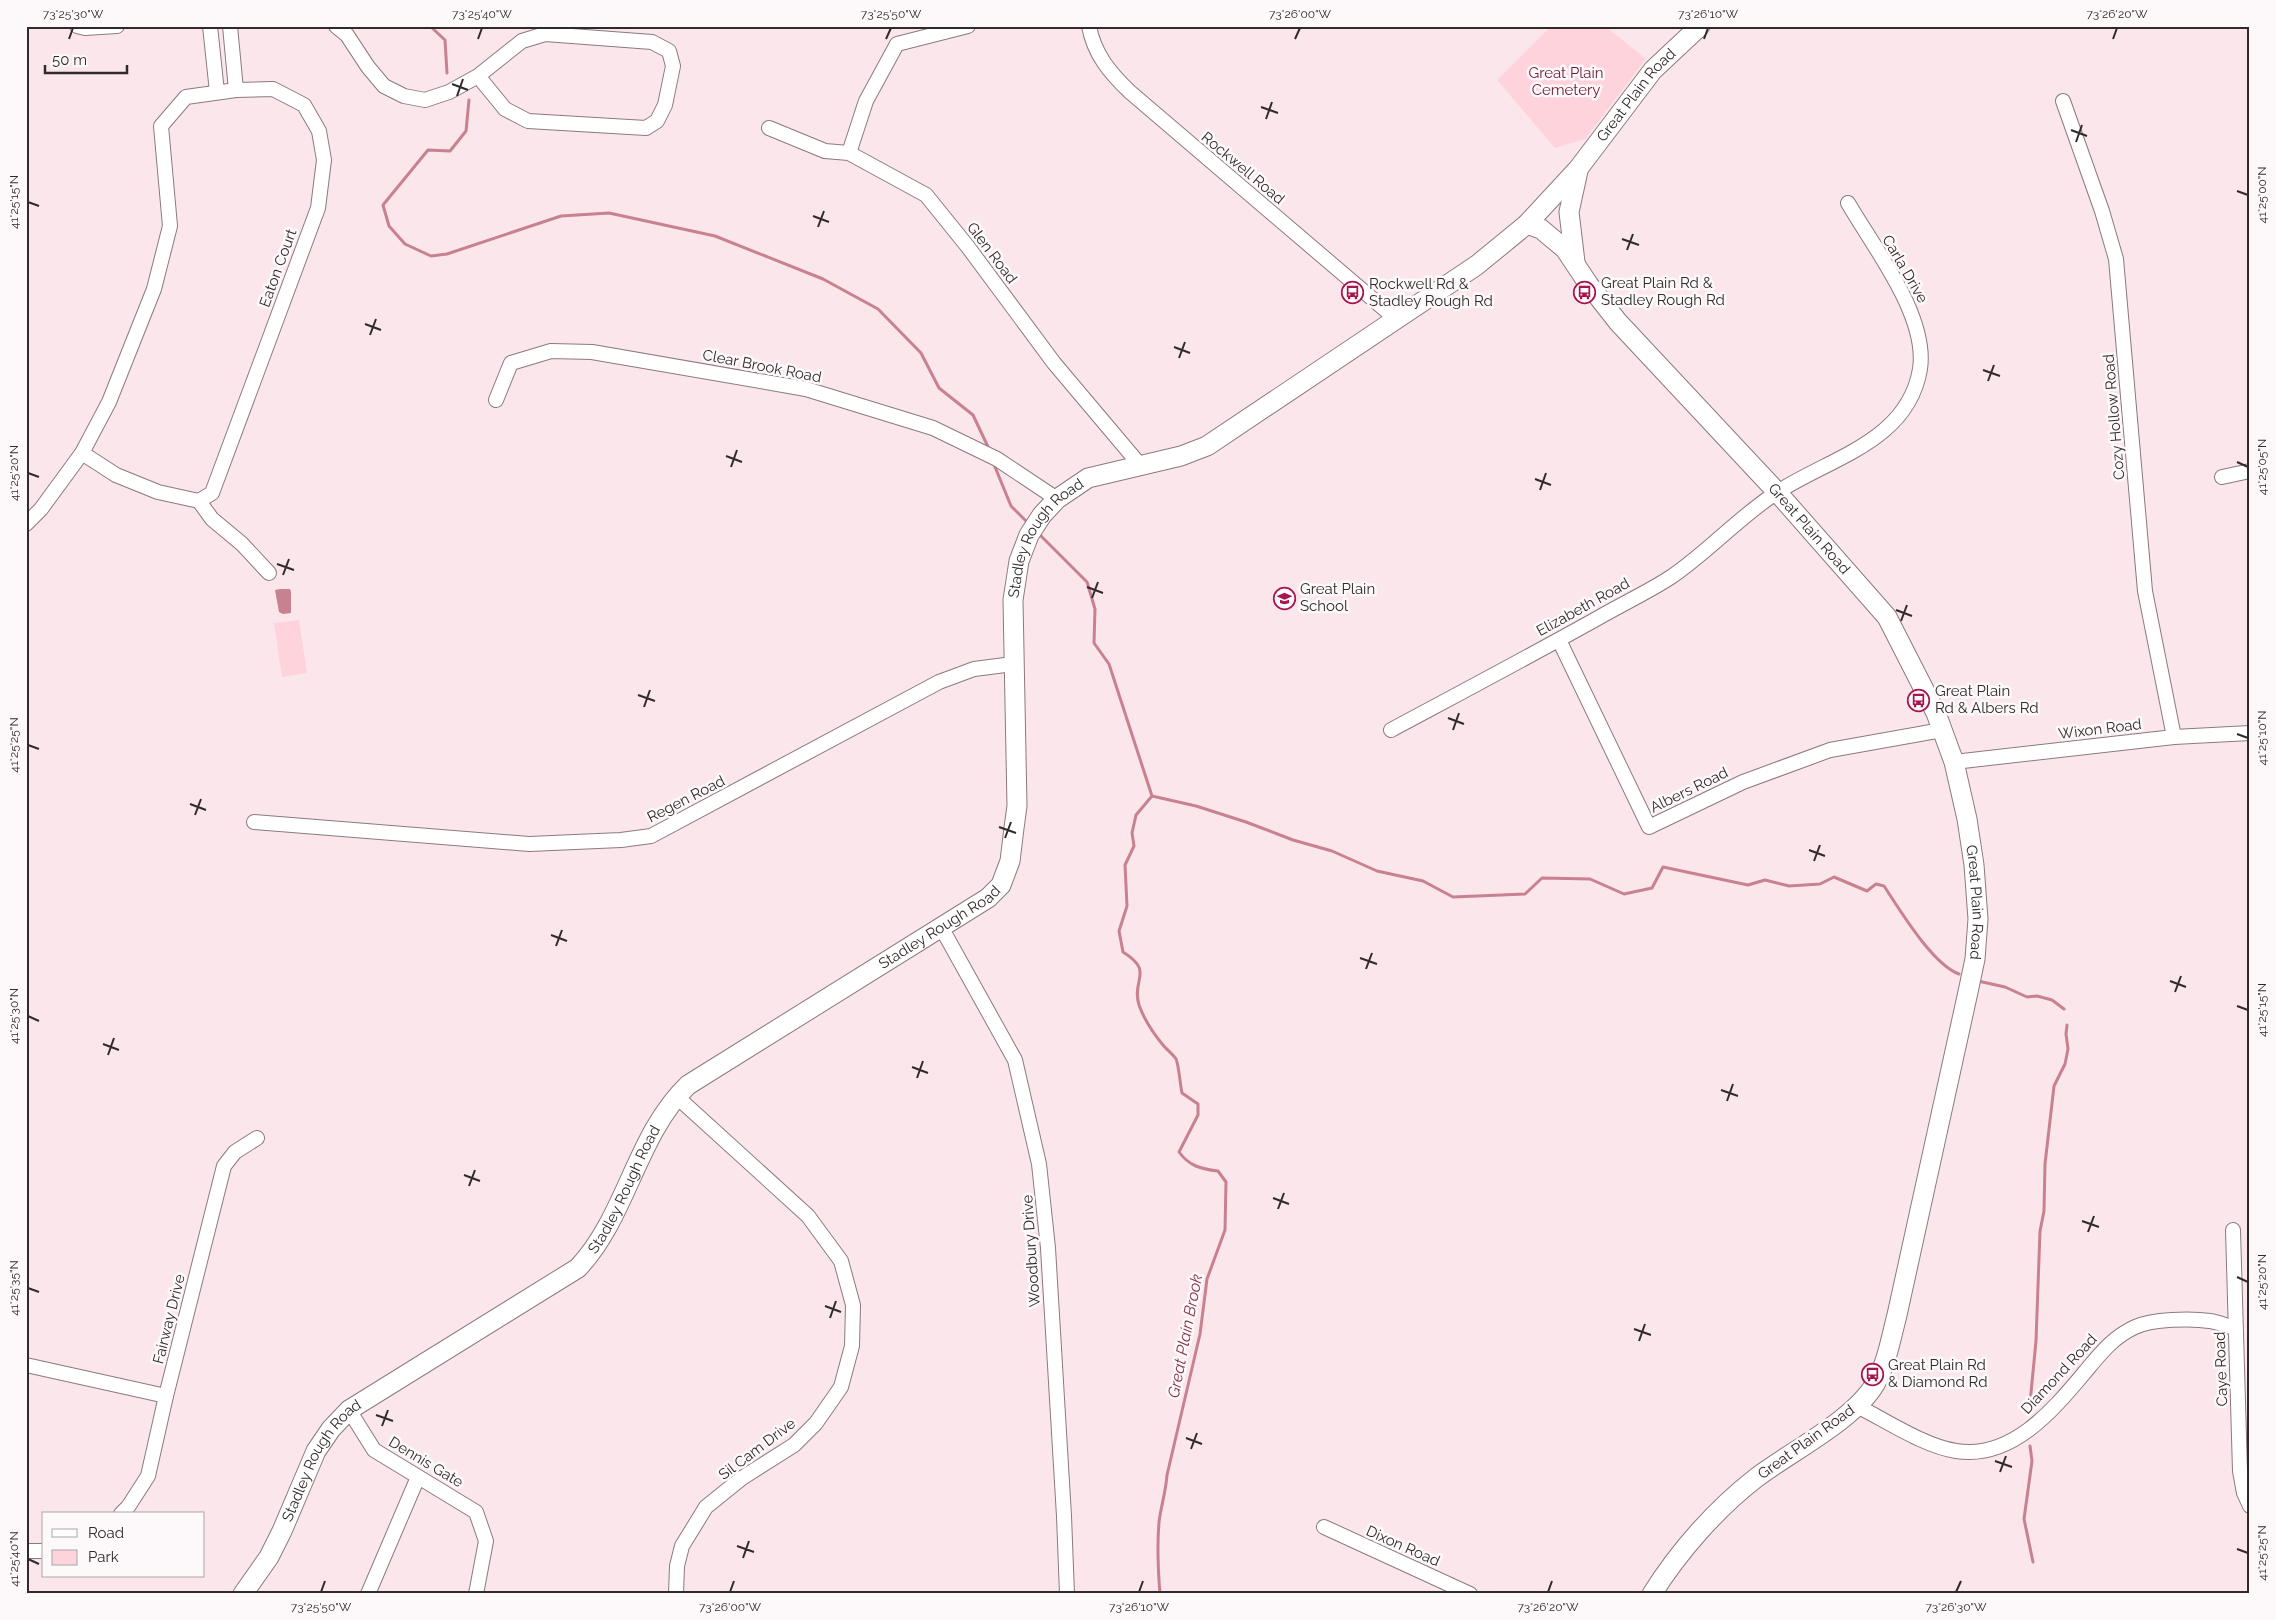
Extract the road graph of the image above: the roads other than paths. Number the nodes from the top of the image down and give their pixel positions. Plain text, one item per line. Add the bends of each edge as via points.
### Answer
1 (77, 26) edge
2 (117, 26) edge
3 (210, 26) edge
4 (230, 26) edge
5 (336, 26) edge
6 (968, 26) edge
7 (1089, 26) edge
8 (1700, 26) edge
9 (478, 76) junction
10 (236, 90) junction
11 (217, 92) junction
12 (2063, 101) dead end
13 (769, 128) dead end
14 (849, 153) junction
15 (1578, 169) junction
16 (1848, 203) dead end
17 (1527, 224) junction
18 (1576, 263) junction
19 (1396, 319) junction
20 (496, 400) dead end
21 (82, 453) junction
22 (1140, 465) junction
23 (2250, 472) edge
24 (2222, 477) dead end
25 (1777, 492) junction
26 (1057, 499) junction
27 (199, 501) junction
28 (26, 524) edge
29 (269, 573) dead end
30 (1559, 640) junction
31 (1013, 664) junction
32 (1391, 730) dead end
33 (1942, 730) junction
34 (2250, 733) edge
35 (2174, 736) junction
36 (1954, 762) junction
37 (254, 822) dead end
38 (941, 927) junction
39 (676, 1096) junction
40 (257, 1138) dead end
41 (2232, 1230) dead end
42 (2236, 1328) junction
43 (26, 1365) edge
44 (166, 1396) junction
45 (1857, 1406) junction
46 (349, 1410) junction
47 (418, 1477) junction
48 (2250, 1506) edge
49 (123, 1512) edge
50 (1324, 1527) dead end
51 (26, 1551) edge
52 (42, 1551) edge
53 (243, 1594) edge
54 (368, 1594) edge
55 (476, 1594) edge
56 (676, 1594) edge
57 (1067, 1594) edge
58 (1470, 1594) edge
59 (1652, 1594) edge

1 - 2 street
3 - 11 street
4 - 10 street
5 - 9 street via 347,35 384,86 404,96 425,100 449,92
6 - 14 street via 897,44 866,101
7 - 19 street, Rockwell Road via 1098,54 1111,74
8 - 15 main road, Great Plain Road via 1653,70
9 - 9 street via 505,109 528,121 646,128 657,121 665,105 673,66 669,51 652,42 545,34 522,41
10 - 11 street, Eaton Court
10 - 27 street, Eaton Court via 274,89 304,105 319,130 324,160 318,208 212,493
11 - 21 street, Eaton Court via 186,97 161,126 170,226 150,298 109,402
12 - 35 street, Cozy Hollow Road via 2116,259 2145,591
13 - 14 street, Glen Road via 824,151
14 - 22 street, Glen Road via 926,195 1054,362
15 - 17 main road, Great Plain Road
15 - 18 main road, Great Plain Road via 1569,212
16 - 25 street, Carla Drive via 1911,310 1921,349 1915,389 1906,408 1882,433
17 - 18 main road, Great Plain Road via 1541,229
17 - 19 main road, Stadley Rough Road via 1477,265
18 - 25 main road, Great Plain Road via 1588,285 1618,322
19 - 22 main road, Stadley Rough Road via 1207,446 1181,456
20 - 26 street, Clear Brook Road via 511,363 551,351 592,352 806,389 933,428 997,460
21 - 27 street via 116,475 158,492
21 - 28 street, Eaton Court
22 - 26 main road, Stadley Rough Road via 1088,478
23 - 24 street
25 - 30 street, Elizabeth Road via 1671,576
25 - 33 main road, Great Plain Road via 1887,617
26 - 31 main road, Stadley Rough Road via 1033,528 1019,561 1013,600
27 - 29 street via 212,519
30 - 32 street, Elizabeth Road
30 - 33 street, Albers Road via 1649,827 1743,782 1830,750
31 - 37 street, Regen Road via 974,669 939,682 651,836 529,844
31 - 38 main road, Stadley Rough Road via 1017,806 1010,861 1001,885 988,898
33 - 36 main road, Great Plain Road
34 - 35 street, Wixon Road
35 - 36 street, Wixon Road
36 - 45 main road, Great Plain Road via 1974,865 1978,919 1975,958 1886,1358 1874,1385
38 - 39 main road, Stadley Rough Road via 706,1073
38 - 57 street, Woodbury Drive via 1014,1060 1039,1164 1048,1248
39 - 46 main road, Stadley Rough Road via 654,1131 601,1239 578,1268
39 - 56 street, Sil Cam Drive via 808,1216 840,1261 854,1305 852,1346 841,1387 816,1423 794,1444 742,1478 706,1507 682,1546
40 - 44 street, Fairway Drive via 235,1152 224,1166
41 - 42 street, Caye Road
42 - 45 street, Diamond Road via 2210,1321 2162,1321 2136,1326 2112,1340 2044,1418 2014,1441 1984,1451 1939,1447
42 - 48 street, Caye Road via 2240,1471
43 - 44 street
44 - 49 street, Fairway Drive via 148,1476
45 - 59 main road, Great Plain Road via 1756,1478 1726,1504 1689,1544
46 - 47 street, Dennis Gate via 374,1450
46 - 53 main road, Stadley Rough Road via 316,1451 269,1557
47 - 54 street
47 - 55 street, Dennis Gate via 476,1512 486,1541
50 - 58 street, Dixon Road
51 - 52 street

